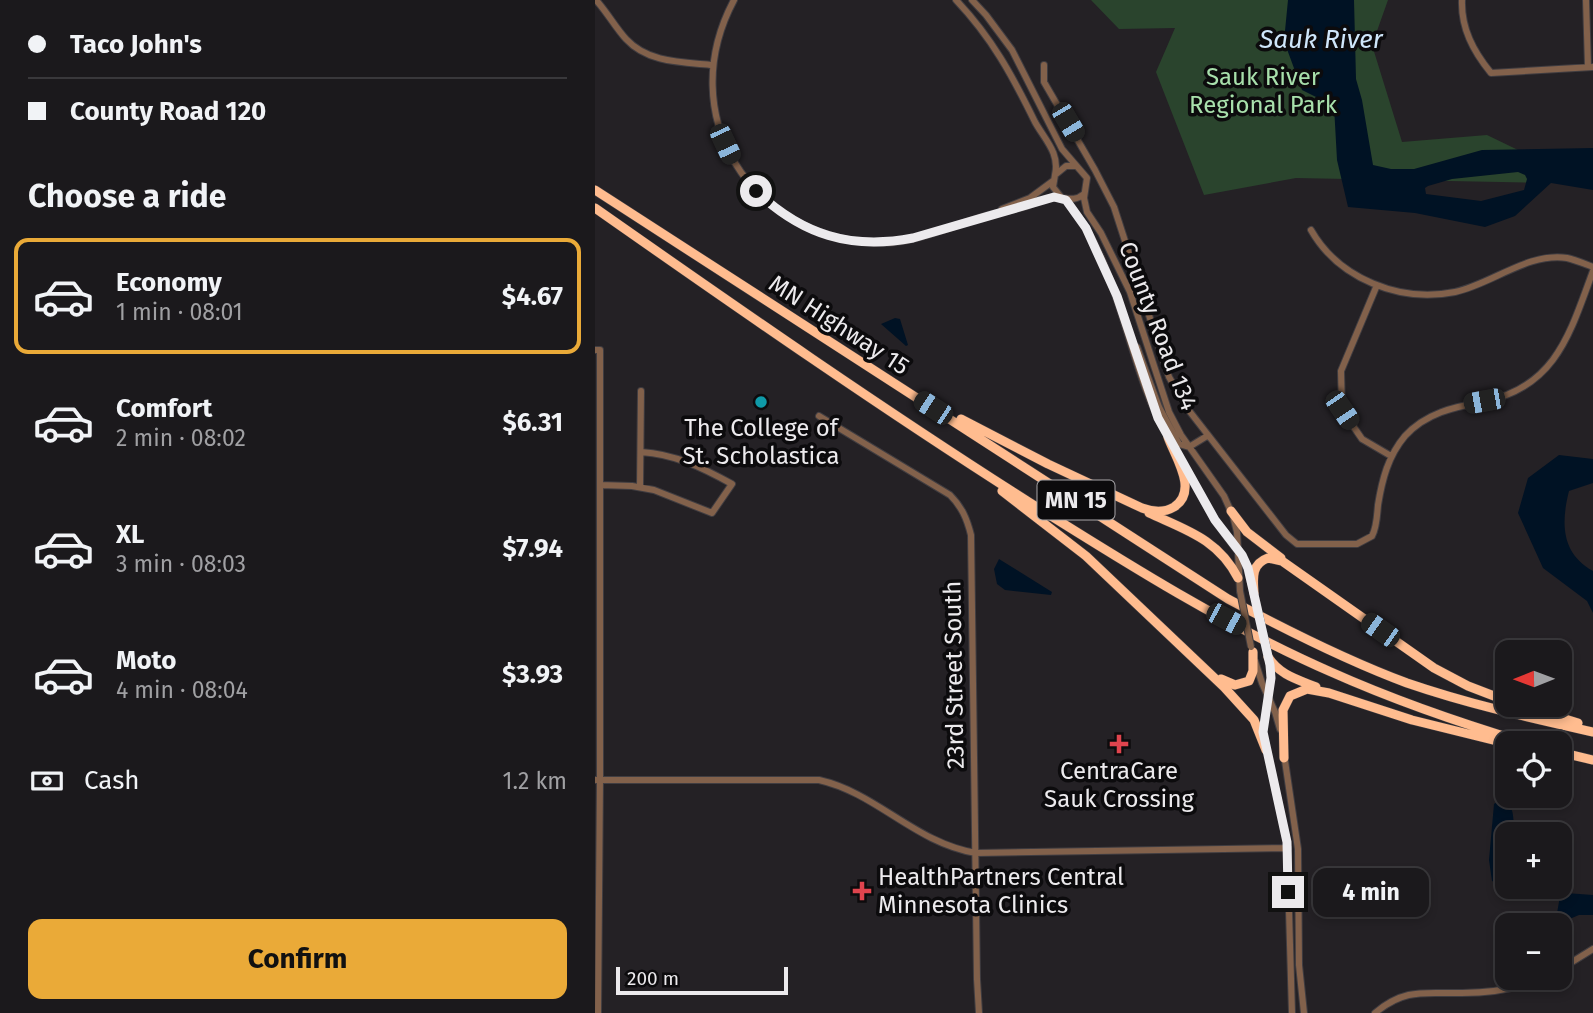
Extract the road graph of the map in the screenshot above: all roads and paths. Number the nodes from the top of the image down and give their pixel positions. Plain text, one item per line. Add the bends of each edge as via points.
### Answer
1 (596, 0) edge
2 (734, 0) edge
3 (956, 0) edge
4 (972, 0) edge
5 (1462, 0) edge
6 (1586, 0) edge
7 (713, 65) junction
8 (1044, 65) dead end
9 (1590, 67) edge
10 (1076, 166) junction
11 (1054, 178) junction
12 (1087, 189) junction
13 (595, 190) edge
14 (1064, 199) junction
15 (595, 208) edge
16 (998, 212) junction
17 (1311, 230) dead end
18 (1593, 269) edge
19 (1377, 285) junction
20 (1127, 327) junction
21 (597, 350) edge
22 (641, 391) dead end
23 (910, 393) junction
24 (819, 416) dead end
25 (1207, 436) junction
26 (1168, 437) junction
27 (942, 447) junction
28 (1189, 447) junction
29 (641, 452) junction
30 (1391, 456) junction
31 (600, 485) junction
32 (640, 487) junction
33 (1116, 496) junction
34 (1231, 511) junction
35 (1237, 550) junction
36 (1288, 564) junction
37 (1238, 578) junction
38 (1255, 597) junction
39 (597, 634) edge
40 (1252, 650) junction
41 (1268, 656) junction
42 (1203, 666) junction
43 (1331, 694) junction
44 (1268, 696) junction
45 (1495, 696) edge
46 (1558, 718) edge
47 (1593, 730) edge
48 (1495, 733) edge
49 (1495, 741) edge
50 (1266, 750) junction
51 (1572, 755) edge
52 (1285, 758) junction
53 (1593, 760) edge
54 (598, 780) edge
55 (1288, 848) junction
56 (976, 853) junction
57 (1593, 949) edge
58 (1572, 962) edge
59 (1497, 990) edge
60 (598, 1013) edge
61 (979, 1013) edge
62 (1292, 1013) edge
63 (1304, 1013) edge
64 (1375, 1013) edge

1 - 7 street via 641,51 663,60
2 - 7 street via 718,36
3 - 11 street via 987,35 1015,79 1055,154
4 - 10 street via 1012,50 1062,149
5 - 9 street via 1461,19 1476,55 1490,73
6 - 9 street
7 - 16 street via 714,107 733,160 770,205 800,225 842,240 890,242
8 - 25 street via 1044,82 1114,206 1169,377
10 - 11 street via 1061,167
10 - 12 street via 1085,173
11 - 14 street via 1055,191
11 - 16 street via 1030,198
12 - 14 street via 1081,197
12 - 28 street, County Road 134 via 1087,212 1121,271 1165,404
13 - 23 highway, MN Highway 15 / MN 15
14 - 16 street via 1054,197
14 - 20 street, County Road 134 via 1086,228
15 - 27 highway, MN Highway 15 / MN 15
17 - 19 street via 1342,266
18 - 19 street via 1566,258 1535,261 1456,292 1432,295
18 - 30 street via 1570,334 1548,368 1512,393 1431,416 1411,430
19 - 30 street via 1342,371 1342,410 1361,439
20 - 26 street, County Road 134
20 - 28 street via 1167,424 1179,444
21 - 31 street
22 - 29 street
23 - 33 highway
23 - 47 highway, MN Highway 15 / MN 15 via 1229,599 1282,628 1408,682 1486,707
24 - 56 street, 23rd Street South via 950,495 968,524
25 - 28 street
25 - 30 street via 1297,544 1357,544 1372,536
26 - 33 highway via 1184,477 1182,500 1174,508 1158,512
26 - 35 street, County Road 134
27 - 42 highway via 1086,556
27 - 48 highway, MN Highway 15 / MN 15 via 1133,567 1265,641 1374,691
28 - 34 street, County Road 134
29 - 32 street
29 - 32 street via 683,460 732,484 712,513
31 - 32 street
31 - 39 street
33 - 37 highway via 1215,546
34 - 35 street, County Road 134
34 - 36 highway via 1247,532
35 - 37 street, County Road 134
35 - 38 street, County Road 134 via 1245,561
36 - 38 highway via 1268,558 1261,561 1254,572
36 - 45 highway via 1434,668
37 - 40 street, County Road 134, bridge
38 - 41 street, County Road 134, bridge
39 - 54 street
40 - 42 highway via 1253,671 1243,685 1226,683
40 - 44 street, County Road 134
41 - 43 highway via 1285,674
41 - 44 street, County Road 134
42 - 50 highway via 1254,719
43 - 49 highway
43 - 52 highway via 1303,690 1286,701
44 - 50 street, County Road 134 via 1263,724
44 - 52 street, County Road 134 via 1280,725
46 - 47 highway
50 - 55 street, County Road 134
51 - 53 highway
52 - 63 street, County Road 134 via 1297,837
54 - 56 street via 819,780 858,794 926,837
54 - 60 street
55 - 56 street
55 - 62 street, County Road 134
56 - 61 street, 23rd Street South
57 - 58 street
59 - 64 street via 1417,992 1394,999

